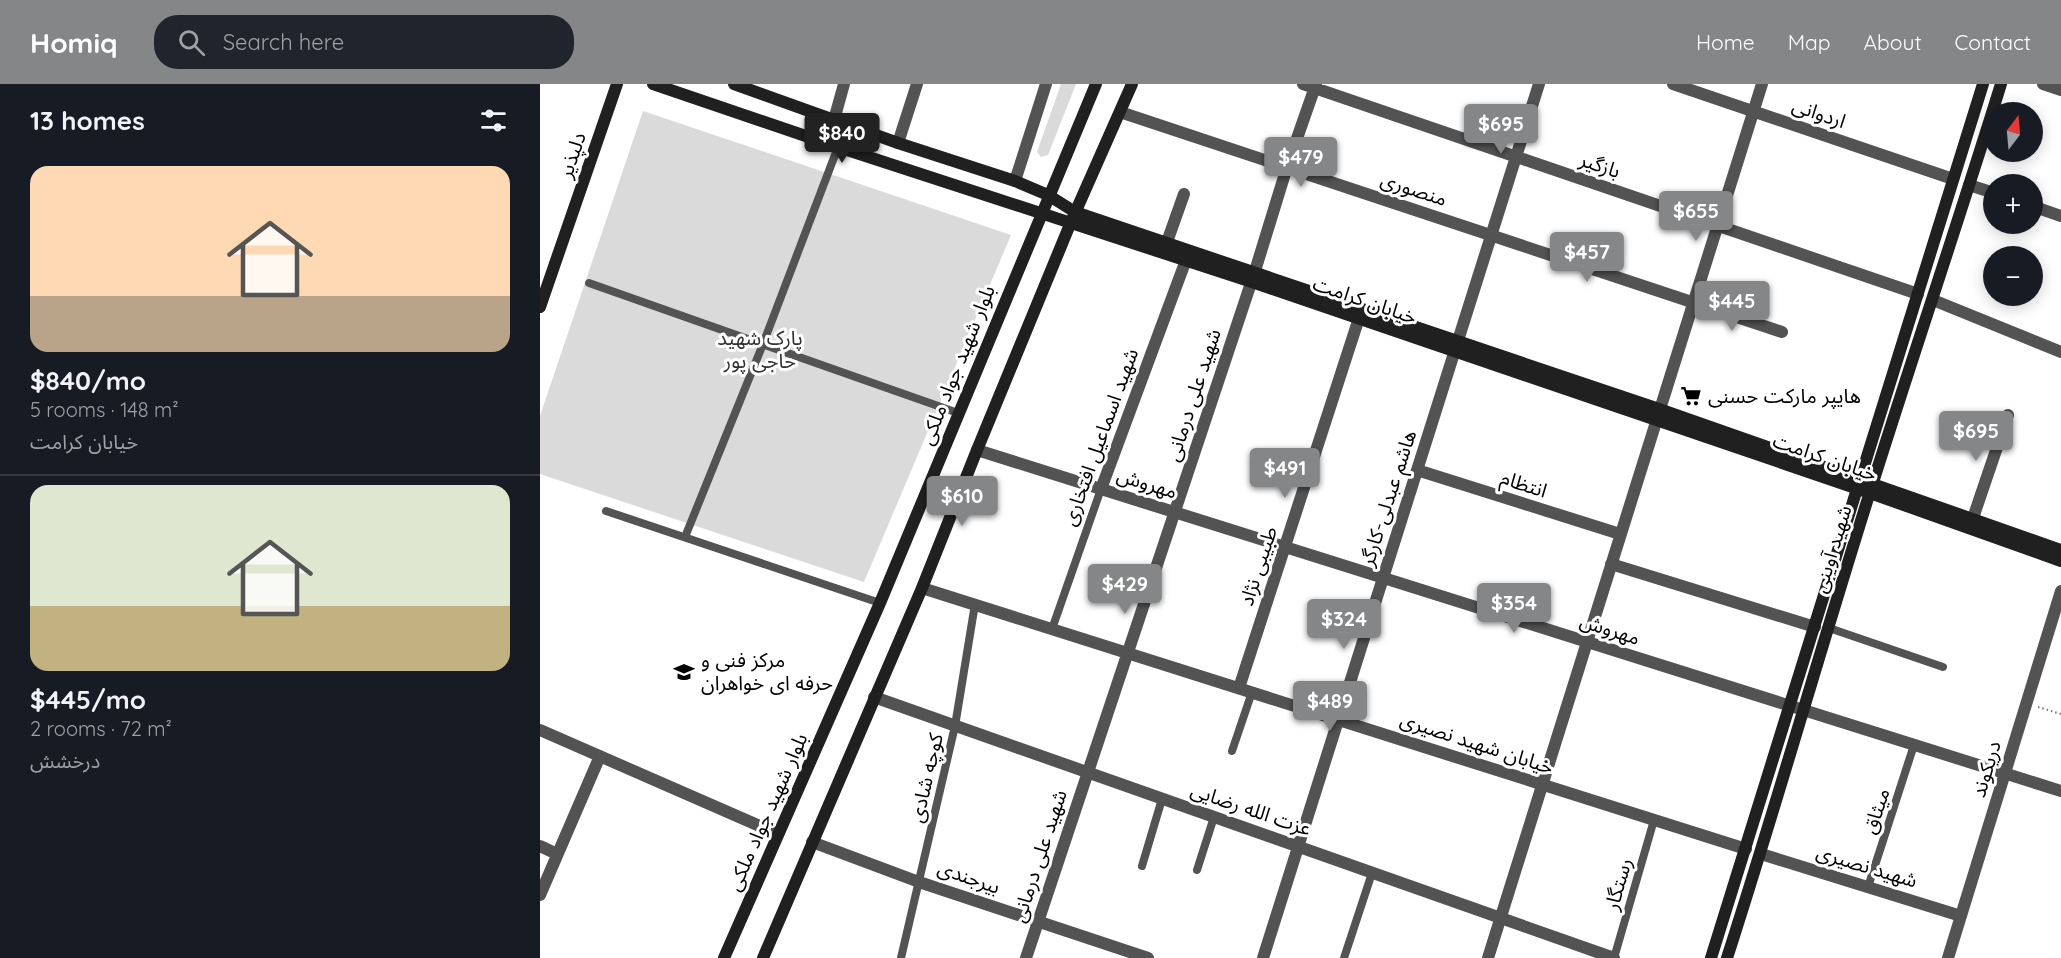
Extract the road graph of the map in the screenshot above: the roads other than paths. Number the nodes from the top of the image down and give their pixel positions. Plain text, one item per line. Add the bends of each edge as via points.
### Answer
1 (617, 84) edge
2 (653, 84) edge
3 (734, 84) edge
4 (844, 84) edge
5 (917, 84) edge
6 (1046, 84) edge
7 (1096, 84) edge
8 (1132, 84) edge
9 (1539, 84) edge
10 (1673, 84) edge
11 (1762, 84) edge
12 (1983, 84) edge
13 (2001, 84) edge
14 (2043, 84) edge
15 (1311, 85) edge
16 (2061, 90) edge
17 (1120, 111) junction
18 (1753, 111) junction
19 (834, 120) junction
20 (898, 143) junction
21 (838, 147) junction
22 (1516, 157) junction
23 (1287, 167) junction
24 (1953, 179) junction
25 (1015, 182) junction
26 (1969, 185) junction
27 (1983, 189) edge
28 (1184, 194) dead end
29 (1048, 195) junction
30 (2043, 210) edge
31 (1041, 212) junction
32 (2061, 216) edge
33 (1073, 217) junction
34 (1717, 225) junction
35 (1492, 236) junction
36 (1167, 242) junction
37 (1186, 260) junction
38 (1254, 277) junction
39 (589, 283) dead end
40 (1918, 294) junction
41 (1933, 300) junction
42 (1693, 303) junction
43 (540, 307) edge
44 (1359, 318) junction
45 (1782, 332) dead end
46 (763, 344) junction
47 (1456, 347) junction
48 (2061, 352) edge
49 (958, 413) junction
50 (1658, 414) junction
51 (2008, 415) dead end
52 (976, 450) junction
53 (1417, 470) junction
54 (1865, 486) junction
55 (1101, 489) junction
56 (606, 511) dead end
57 (1175, 512) junction
58 (1973, 518) junction
59 (1620, 534) junction
60 (685, 537) junction
61 (1285, 547) junction
62 (2061, 550) edge
63 (2061, 561) edge
64 (1611, 564) junction
65 (1383, 578) junction
66 (922, 588) junction
67 (2061, 591) edge
68 (879, 603) junction
69 (975, 604) junction
70 (1815, 627) junction
71 (1829, 628) junction
72 (1052, 629) junction
73 (1586, 641) junction
74 (1128, 653) junction
75 (1943, 667) dead end
76 (1239, 688) junction
77 (1252, 692) junction
78 (874, 697) junction
79 (1790, 706) junction
80 (1804, 710) junction
81 (1338, 720) junction
82 (955, 726) junction
83 (540, 730) edge
84 (1914, 745) junction
85 (1232, 751) dead end
86 (600, 756) junction
87 (1088, 773) junction
88 (2005, 773) junction
89 (1541, 784) junction
90 (2061, 791) edge
91 (1162, 799) junction
92 (1214, 817) junction
93 (1654, 820) junction
94 (778, 834) junction
95 (812, 842) junction
96 (540, 846) edge
97 (1298, 847) junction
98 (1746, 849) junction
99 (558, 854) junction
100 (1761, 854) junction
101 (1142, 866) dead end
102 (1197, 870) dead end
103 (1372, 873) junction
104 (920, 882) junction
105 (1868, 887) junction
106 (540, 895) edge
107 (1961, 916) junction
108 (1500, 918) junction
109 (1038, 921) junction
110 (1134, 956) edge
111 (724, 958) edge
112 (764, 958) edge
113 (901, 958) edge
114 (1026, 958) edge
115 (1148, 958) edge
116 (1263, 958) edge
117 (1344, 958) edge
118 (1488, 958) edge
119 (1614, 958) edge
120 (1711, 958) edge
121 (1727, 958) edge
122 (1948, 958) edge

1 - 43 main road, دلپذیر
2 - 21 main road, خیابان کرامت
3 - 19 main road, خیابان کرامت
4 - 19 street
5 - 20 street
6 - 25 street
7 - 29 main road, بلوار شهید جواد ملکی
8 - 17 main road
9 - 22 street, هاشم عبدلی-کارگر
10 - 18 street, اردوانی
11 - 18 street
12 - 24 main road, شهید آوینی
13 - 26 main road, شهید آوینی
14 - 16 street
15 - 22 street, بازگیر
15 - 23 street, شهید علی درمانی
17 - 23 street, منصوری
17 - 33 main road
18 - 24 street, اردوانی
18 - 34 street
19 - 20 main road, خیابان کرامت
20 - 25 main road, خیابان کرامت
21 - 31 main road, خیابان کرامت
21 - 46 lane
22 - 34 street, بازگیر
22 - 35 street, هاشم عبدلی-کارگر
23 - 35 street, منصوری
23 - 38 street, شهید علی درمانی
24 - 40 main road, شهید آوینی
25 - 29 main road, خیابان کرامت
26 - 27 street
26 - 41 main road, شهید آوینی
28 - 36 street
29 - 31 main road, بلوار شهید جواد ملکی
29 - 33 main road, خیابان کرامت
30 - 32 street
31 - 33 main road, خیابان کرامت
31 - 49 main road, بلوار شهید جواد ملکی
33 - 36 main road, خیابان کرامت
33 - 37 main road, خیابان کرامت
33 - 52 main road
34 - 40 street, بازگیر
34 - 42 street
35 - 42 street, منصوری
35 - 47 street, هاشم عبدلی-کارگر
36 - 38 main road, خیابان کرامت
37 - 38 main road, خیابان کرامت
37 - 55 street, شهید اسماعیل افتخاری
38 - 44 main road, خیابان کرامت
38 - 47 main road, خیابان کرامت
38 - 57 street, شهید علی درمانی
39 - 46 lane
40 - 54 main road, شهید آوینی
41 - 48 street
41 - 54 main road, شهید آوینی
42 - 45 street, منصوری
42 - 50 street
44 - 47 main road, خیابان کرامت
44 - 61 street, طبیبی نژاد
46 - 49 lane
46 - 60 lane
47 - 50 main road, خیابان کرامت
47 - 53 street, هاشم عبدلی-کارگر
49 - 68 main road, بلوار شهید جواد ملکی
50 - 54 main road, خیابان کرامت
50 - 59 street
51 - 58 street
52 - 55 street, مهروش
52 - 66 main road
53 - 59 street, انتظام
53 - 65 street, هاشم عبدلی-کارگر
54 - 58 main road, خیابان کرامت
54 - 63 main road, خیابان کرامت
54 - 70 main road, شهید آوینی
54 - 71 main road, شهید آوینی
55 - 57 street, مهروش
55 - 72 lane, شهید اسماعیل افتخاری
56 - 60 lane
57 - 61 street, مهروش
57 - 74 street, شهید علی درمانی
58 - 62 main road, خیابان کرامت
59 - 64 street
60 - 68 lane
61 - 65 street, مهروش
61 - 76 street, طبیبی نژاد
64 - 70 street
64 - 73 street
65 - 73 street, مهروش
65 - 81 street, هاشم عبدلی-کارگر
66 - 69 street, خیابان شهید نصیری
66 - 78 main road
67 - 88 street, دریکوند
68 - 94 main road, بلوار شهید جواد ملکی
69 - 72 street, خیابان شهید نصیری
69 - 82 lane, کوچه شادی
70 - 79 main road, شهید آوینی
71 - 75 lane
71 - 80 main road, شهید آوینی
72 - 74 street, خیابان شهید نصیری
73 - 79 street, مهروش
73 - 89 street
74 - 76 street, خیابان شهید نصیری
74 - 87 street, شهید علی درمانی
76 - 77 street, خیابان شهید نصیری
77 - 81 street, خیابان شهید نصیری
77 - 85 lane
78 - 82 street, عزت الله رضایی
78 - 95 main road
79 - 80 street, مهروش
79 - 98 main road, شهید آوینی
80 - 84 street, مهروش
80 - 100 main road, شهید آوینی
81 - 89 street, خیابان شهید نصیری
81 - 97 street, هاشم عبدلی-کارگر
82 - 87 street, عزت الله رضایی
82 - 104 lane, کوچه شادی
83 - 86 street
84 - 88 street, مهروش
84 - 105 lane, میثاق
86 - 94 street
86 - 99 street
87 - 91 street, عزت الله رضایی
87 - 109 street, شهید علی درمانی
88 - 90 street, مهروش
88 - 107 street, دریکوند
89 - 93 street, خیابان شهید نصیری
89 - 108 street
91 - 92 street, عزت الله رضایی
91 - 101 lane
92 - 97 street, عزت الله رضایی
92 - 102 lane
93 - 98 street, خیابان شهید نصیری
93 - 119 lane, رستگار
94 - 111 main road, بلوار شهید جواد ملکی
95 - 104 street, بیرجندی
95 - 112 main road
96 - 99 street
97 - 103 street, عزت الله رضایی
97 - 116 street, هاشم عبدلی-کارگر
98 - 120 main road, شهید آوینی
99 - 106 street
100 - 105 street, شهید نصیری
100 - 121 main road, شهید آوینی
103 - 108 street, عزت الله رضایی
103 - 117 lane
104 - 109 street, بیرجندی
104 - 113 lane, کوچه شادی
105 - 107 street, شهید نصیری
107 - 122 street, دریکوند
108 - 118 street
108 - 119 street, عزت الله رضایی
109 - 110 street, بیرجندی
109 - 114 street, شهید علی درمانی
110 - 115 street, بیرجندی

